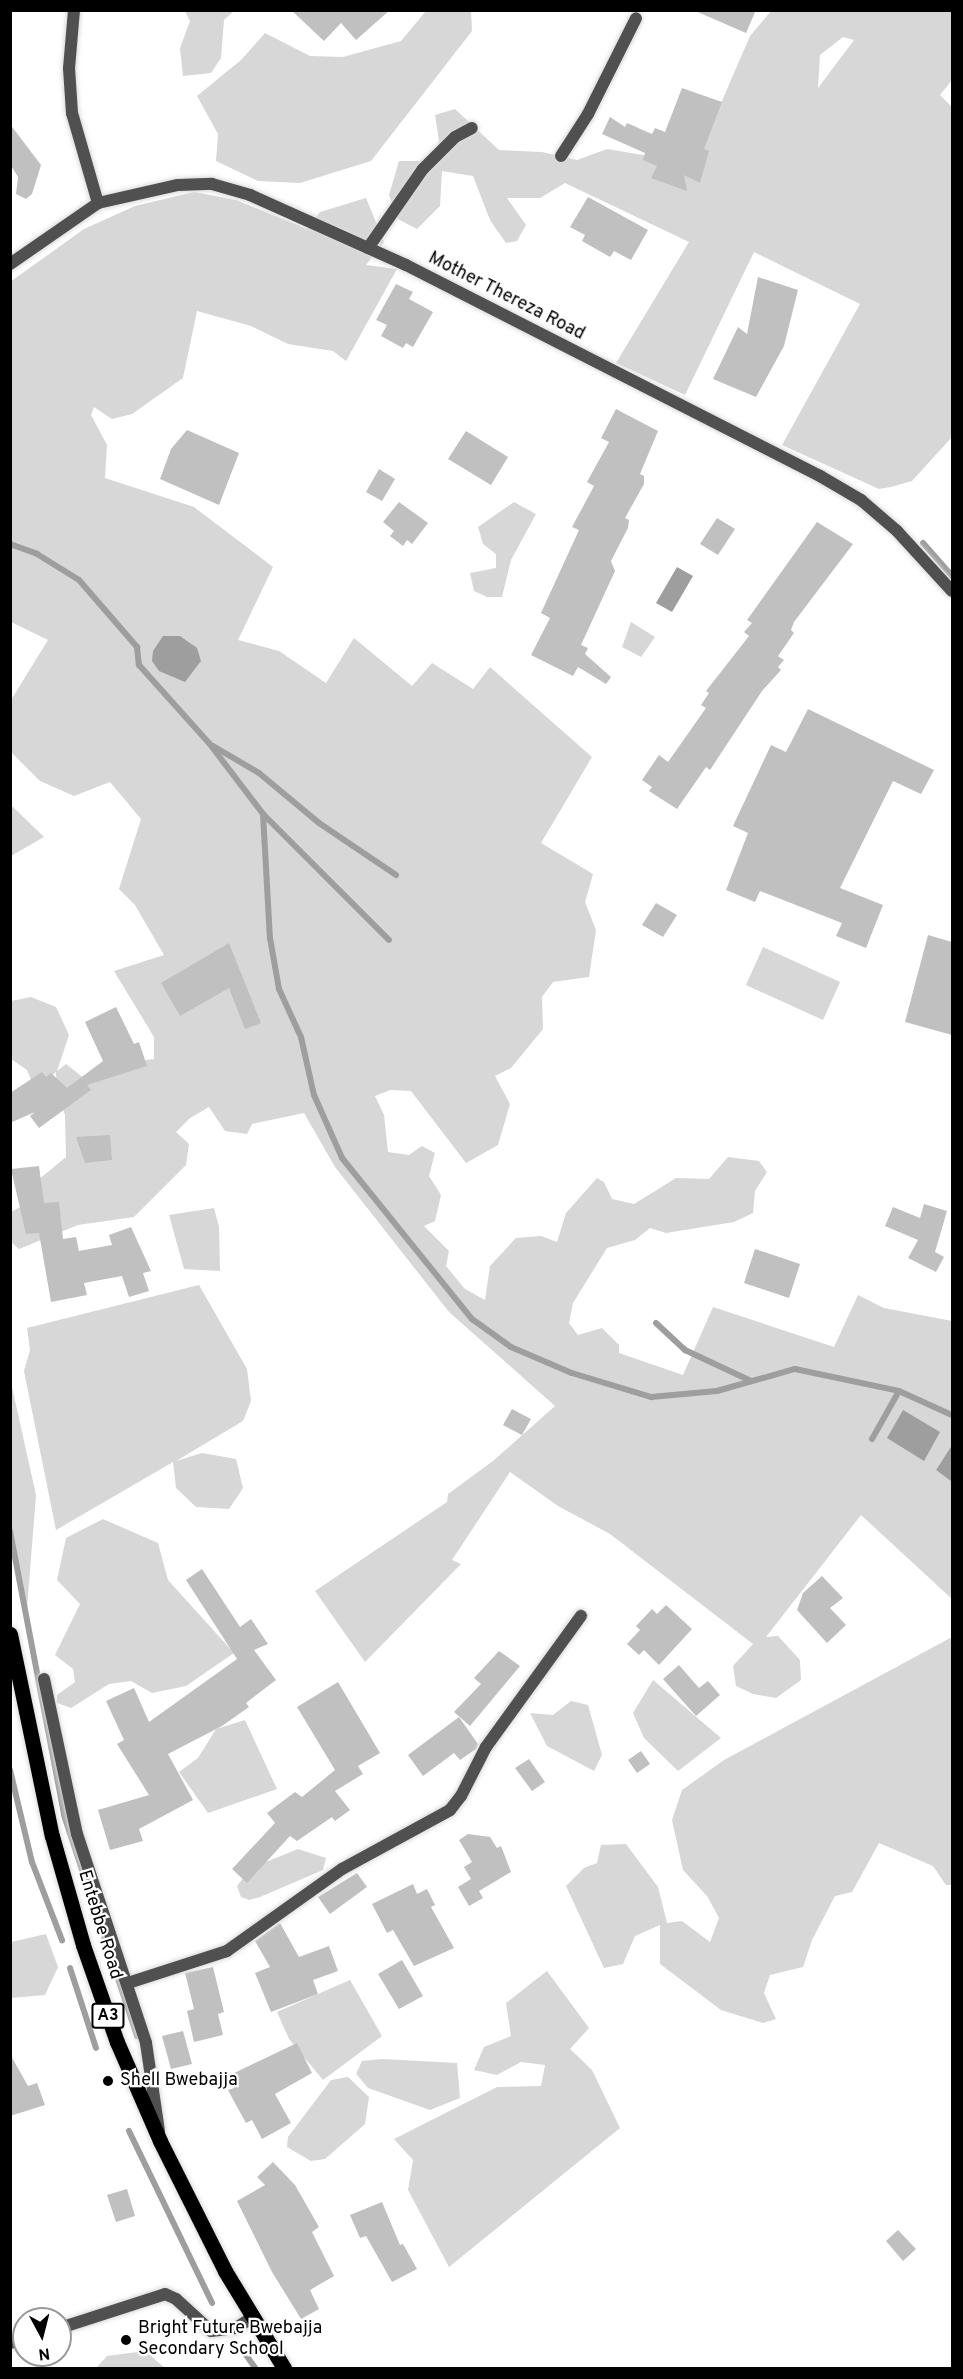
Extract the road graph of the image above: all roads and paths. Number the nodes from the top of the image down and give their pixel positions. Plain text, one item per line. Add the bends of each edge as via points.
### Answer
1 (75, 10) edge
2 (636, 18) dead end
3 (472, 128) dead end
4 (561, 156) dead end
5 (98, 203) junction
6 (368, 248) junction
7 (10, 264) edge
8 (952, 591) edge
9 (581, 1616) dead end
10 (10, 1635) edge
11 (44, 1679) dead end
12 (129, 1983) junction
13 (160, 2141) junction
14 (253, 2317) junction
15 (72, 2324) edge
16 (284, 2368) edge

1 - 5 street via 69,68 72,113
2 - 4 street via 588,114
3 - 6 street via 455,136 423,169
5 - 6 street, Mother Thereza Road via 140,191 212,184 250,195
5 - 7 street, Mother Thereza Road
6 - 8 street, Mother Thereza Road via 861,500 897,531
9 - 12 street via 498,1729 450,1809 342,1869 226,1951
10 - 13 main road, Entebbe Road / A3 via 40,1789 82,1945 117,2042
11 - 12 street via 77,1834
12 - 13 street via 148,2052
13 - 14 main road, Entebbe Road / A3
14 - 15 street via 236,2328 211,2331 165,2294
14 - 16 main road, Entebbe Road / A3

